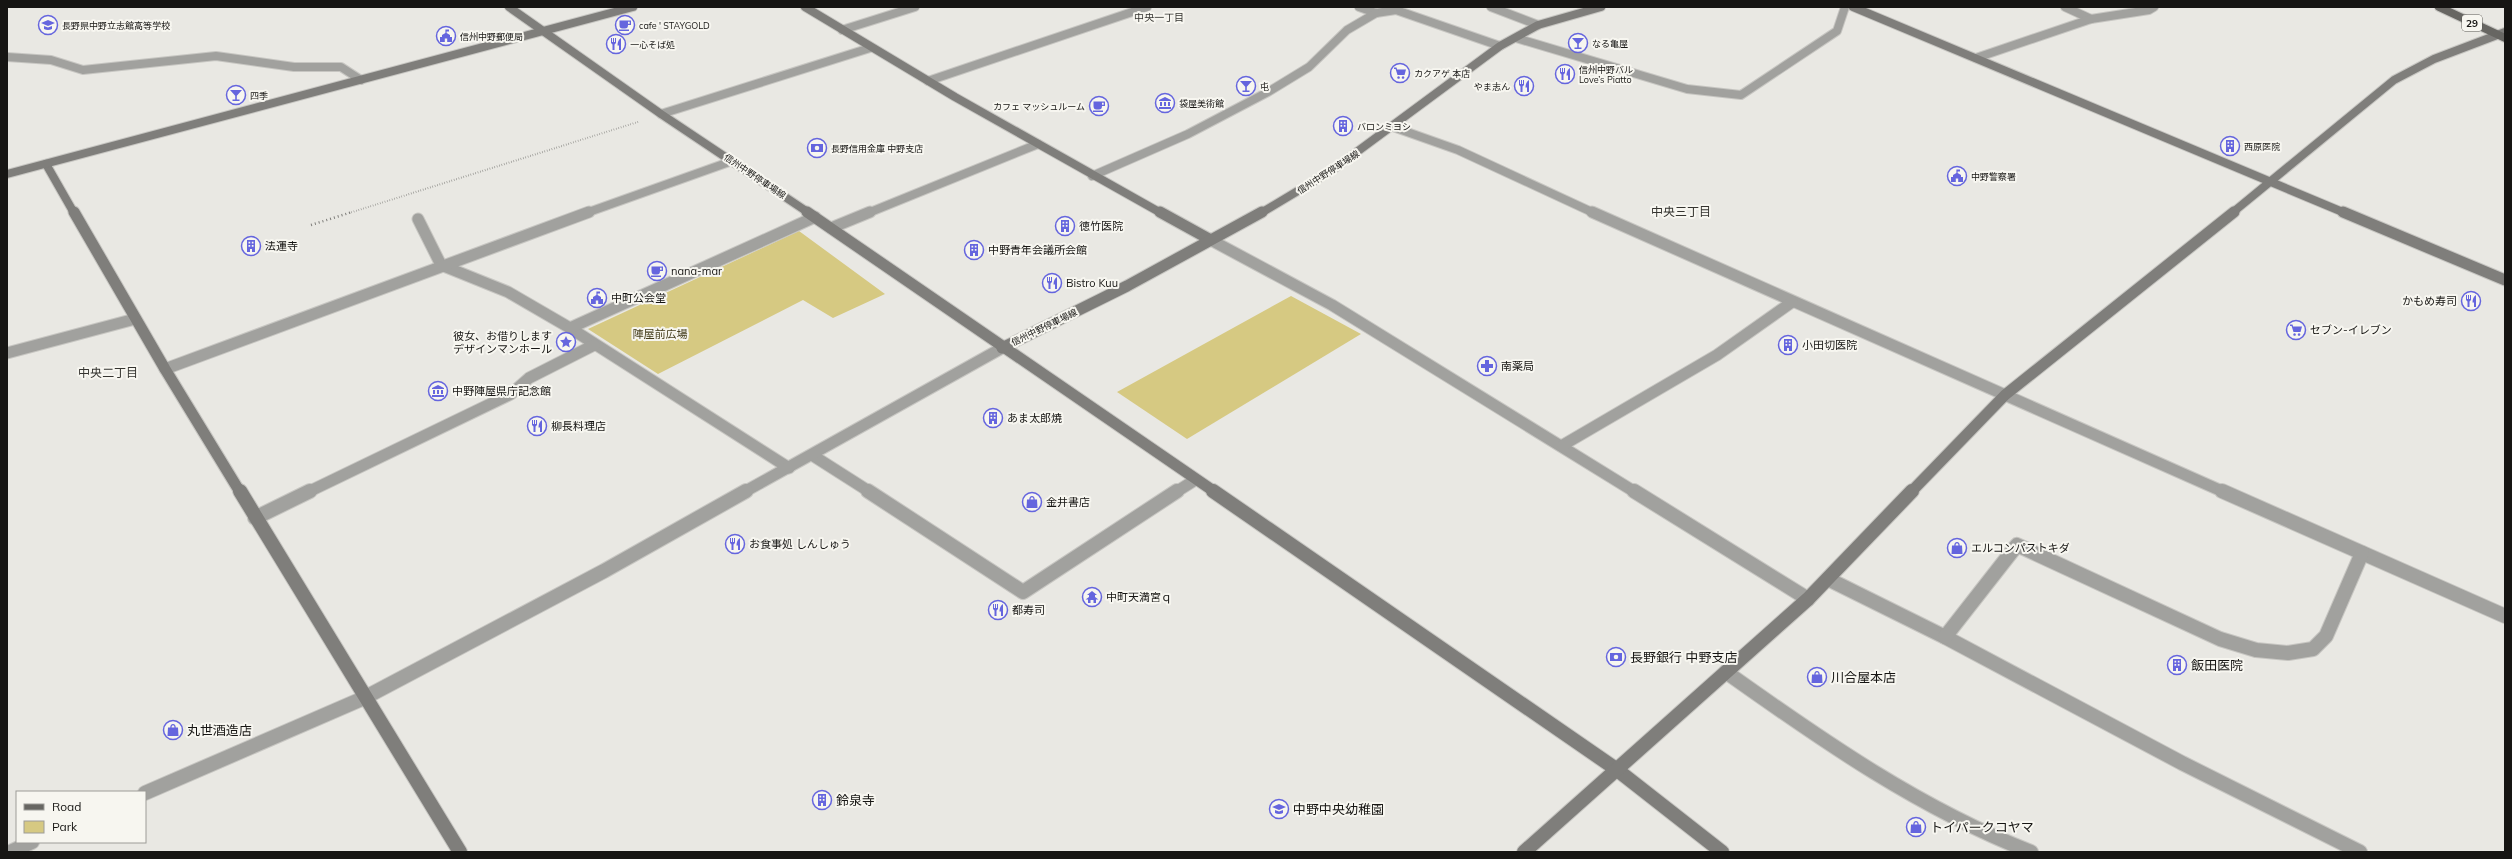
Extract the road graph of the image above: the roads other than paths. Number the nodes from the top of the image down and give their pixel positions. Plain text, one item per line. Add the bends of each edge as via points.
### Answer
1 (509, 7) edge
2 (633, 7) edge
3 (805, 7) edge
4 (915, 7) edge
5 (1147, 7) edge
6 (1359, 7) edge
7 (1406, 7) edge
8 (1491, 7) edge
9 (1601, 7) edge
10 (1845, 7) edge
11 (1853, 7) edge
12 (2065, 7) edge
13 (2154, 7) edge
14 (2439, 7) edge
15 (1396, 10) junction
16 (1376, 13) junction
17 (2091, 19) junction
18 (1538, 25) junction
19 (842, 30) junction
20 (542, 31) junction
21 (2502, 35) edge
22 (1516, 38) junction
23 (1500, 46) junction
24 (870, 48) junction
25 (7, 57) edge
26 (1976, 58) junction
27 (361, 80) junction
28 (928, 82) junction
29 (661, 114) junction
30 (1393, 127) junction
31 (1038, 144) junction
32 (732, 161) junction
33 (46, 164) junction
34 (7, 174) edge
35 (1092, 176) junction
36 (2270, 183) junction
37 (815, 217) junction
38 (418, 219) dead end
39 (831, 228) junction
40 (1209, 239) junction
41 (441, 265) junction
42 (2505, 280) edge
43 (1792, 302) junction
44 (135, 319) junction
45 (570, 328) junction
46 (594, 345) junction
47 (1002, 348) junction
48 (7, 353) edge
49 (165, 369) junction
50 (2004, 395) junction
51 (1563, 445) junction
52 (812, 455) junction
53 (789, 468) junction
54 (1194, 480) junction
55 (255, 518) junction
56 (2362, 553) junction
57 (1828, 579) junction
58 (1808, 599) junction
59 (2505, 616) edge
60 (1945, 637) junction
61 (1726, 672) junction
62 (364, 698) junction
63 (1616, 770) junction
64 (146, 793) edge
65 (30, 843) edge
66 (10, 852) edge
67 (460, 852) edge
68 (1524, 852) edge
69 (1722, 852) edge
70 (2031, 852) edge
71 (2360, 852) edge

1 - 20 street, 信州中野停車場線
2 - 20 street
3 - 19 street
4 - 19 street
5 - 28 street
6 - 16 street
7 - 15 street
8 - 18 street
9 - 18 street, 信州中野停車場線
10 - 22 street via 1837,30 1741,95 1687,89
11 - 26 street
12 - 17 street
13 - 17 street via 2149,10
14 - 21 main road, 29
15 - 16 street
15 - 23 street
16 - 35 street via 1347,30 1309,68 1268,92 1188,134
17 - 26 street
18 - 22 street, 信州中野停車場線
19 - 24 street
20 - 27 street
20 - 29 street, 信州中野停車場線
21 - 36 street via 2434,59 2394,80
22 - 23 street, 信州中野停車場線
23 - 30 street, 信州中野停車場線
24 - 28 street
24 - 29 street
25 - 27 street via 51,60 83,70 216,56 294,67 341,67
26 - 36 street
27 - 33 street
28 - 31 street
29 - 32 street, 信州中野停車場線
30 - 40 street, 信州中野停車場線 via 1331,171 1279,203
30 - 43 street via 1458,150
31 - 35 street
31 - 39 street
32 - 37 street, 信州中野停車場線
32 - 41 street
33 - 34 street
33 - 44 street
35 - 40 street
36 - 42 street
36 - 50 street
37 - 39 street, 信州中野停車場線
37 - 45 street
38 - 41 street
39 - 47 street, 信州中野停車場線
40 - 47 street, 信州中野停車場線 via 1127,286
40 - 51 street via 1332,304
41 - 45 street via 508,292
41 - 49 street
43 - 50 street
43 - 51 street via 1717,355
44 - 48 street
44 - 49 street
45 - 46 street
46 - 53 street
46 - 55 street via 529,378 511,394
47 - 52 street
47 - 54 street
49 - 55 street
50 - 56 street
50 - 57 street
51 - 58 street
52 - 53 street
52 - 54 street via 1023,592
53 - 62 street via 604,571
54 - 63 street
55 - 62 street
56 - 59 street
56 - 60 street via 2326,636 2313,649 2288,653 2256,650 2220,639 2017,544
57 - 58 street
57 - 60 street
58 - 61 street
60 - 71 street via 2182,764
61 - 63 street
61 - 70 street via 1835,748 1923,803 2004,842
62 - 64 street
62 - 67 street
63 - 68 street
63 - 69 street
65 - 66 street

